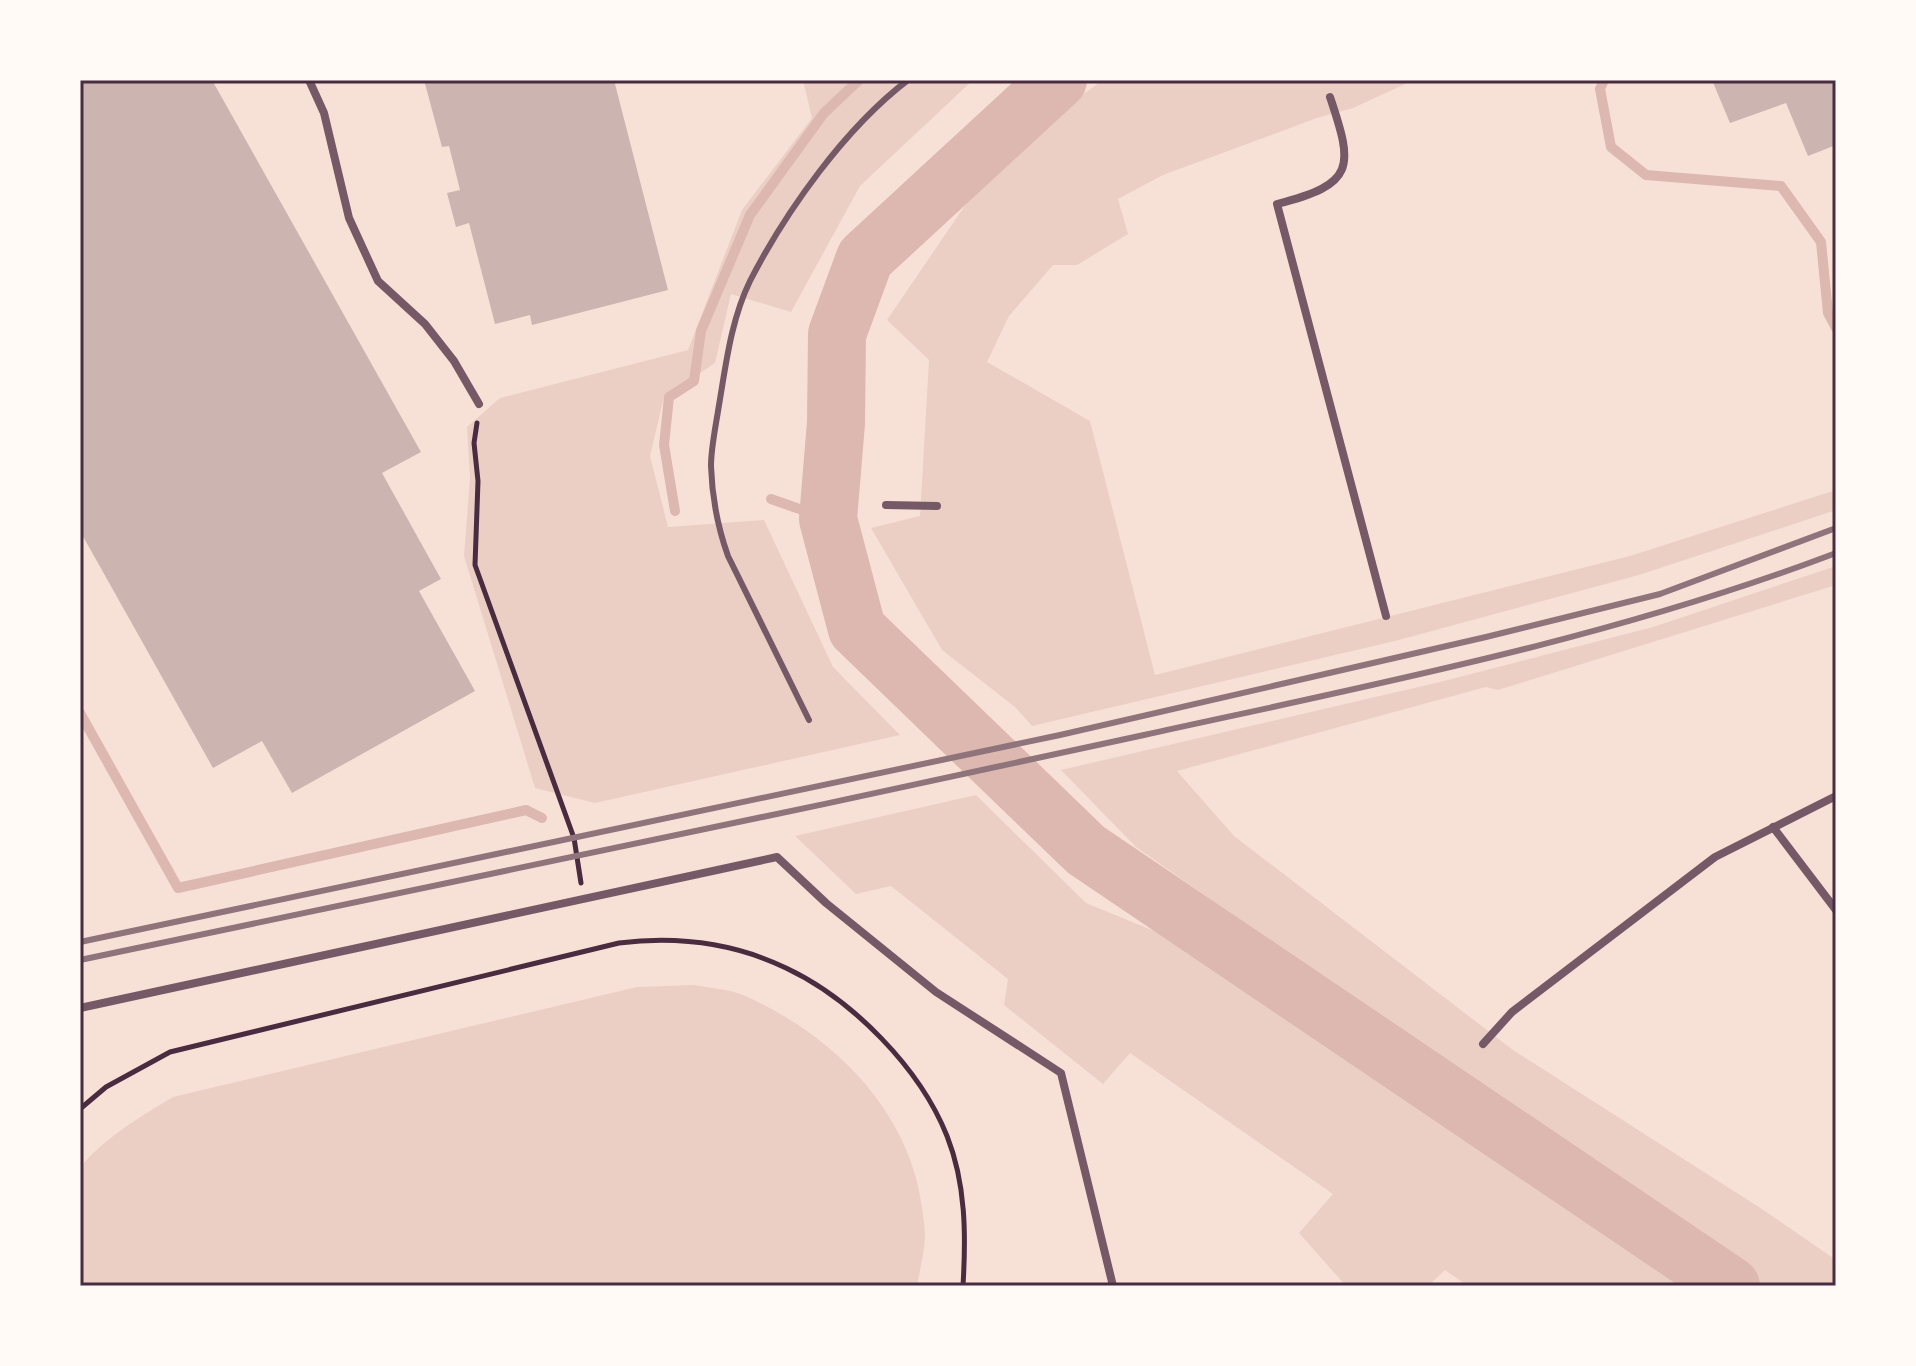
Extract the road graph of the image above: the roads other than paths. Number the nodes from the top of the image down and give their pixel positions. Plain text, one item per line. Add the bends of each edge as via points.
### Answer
1 (309, 80) edge
2 (908, 80) edge
3 (1330, 97) dead end
4 (479, 404) road end
5 (886, 505) dead end
6 (937, 506) dead end
7 (1386, 616) dead end
8 (809, 720) dead end
9 (1836, 796) edge
10 (1773, 827) junction
11 (1836, 910) edge
12 (80, 1008) edge
13 (1483, 1044) dead end
14 (1113, 1286) edge

1 - 4 street via 324,113 349,218 378,281 425,324
2 - 8 lane via 856,126 796,205 749,283 731,335 717,415 711,466 718,528
3 - 7 street via 1346,155 1338,176 1323,190 1277,204
5 - 6 street
9 - 10 street
10 - 11 street
10 - 13 street via 1715,857 1512,1012
12 - 14 street via 777,857 936,992 1061,1073

